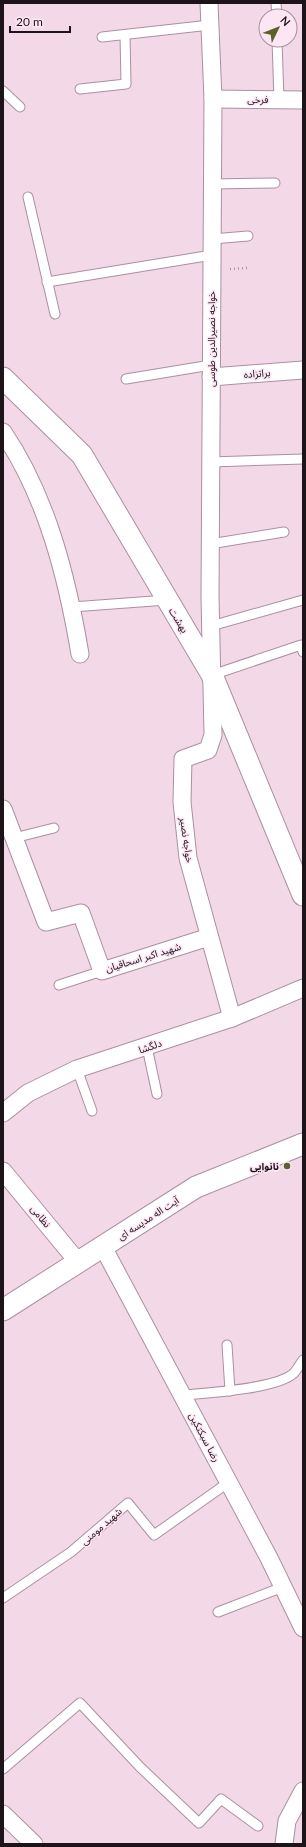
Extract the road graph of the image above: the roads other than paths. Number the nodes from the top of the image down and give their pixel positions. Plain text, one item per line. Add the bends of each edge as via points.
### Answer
1 (209, 3) edge
2 (210, 25) junction
3 (126, 34) junction
4 (102, 37) dead end
5 (277, 48) edge
6 (80, 89) dead end
7 (3, 91) edge
8 (212, 99) junction
9 (279, 100) junction
10 (303, 100) edge
11 (20, 107) dead end
12 (275, 183) dead end
13 (212, 184) junction
14 (28, 197) dead end
15 (248, 236) dead end
16 (212, 247) junction
17 (47, 282) junction
18 (55, 314) dead end
19 (303, 370) edge
20 (211, 371) junction
21 (4, 379) edge
22 (126, 380) dead end
23 (3, 432) edge
24 (303, 459) edge
25 (211, 462) junction
26 (284, 532) dead end
27 (210, 544) junction
28 (167, 600) junction
29 (303, 600) edge
30 (72, 607) junction
31 (211, 626) junction
32 (303, 652) edge
33 (80, 654) dead end
34 (212, 675) junction
35 (3, 809) edge
36 (54, 828) dead end
37 (14, 838) junction
38 (303, 895) edge
39 (209, 937) junction
40 (102, 971) junction
41 (59, 985) dead end
42 (303, 988) edge
43 (232, 1018) junction
44 (147, 1047) junction
45 (77, 1069) junction
46 (157, 1094) dead end
47 (92, 1111) dead end
48 (3, 1113) edge
49 (303, 1144) edge
50 (3, 1170) edge
51 (103, 1247) junction
52 (78, 1262) junction
53 (3, 1310) edge
54 (227, 1345) dead end
55 (303, 1360) edge
56 (230, 1391) junction
57 (183, 1396) junction
58 (229, 1482) junction
59 (283, 1587) junction
60 (3, 1598) edge
61 (218, 1612) dead end
62 (303, 1628) edge
63 (3, 1769) edge
64 (303, 1791) edge
65 (3, 1814) edge
66 (258, 1826) dead end
67 (34, 1844) edge
68 (284, 1844) edge

1 - 2 street, خواجه نصیرالدین طوسی
2 - 3 lane
2 - 8 street, خواجه نصیرالدین طوسی
3 - 4 lane
3 - 6 lane via 126,84
5 - 9 lane
7 - 11 lane
8 - 9 street, فرخی
8 - 13 street, خواجه نصیرالدین طوسی
9 - 10 street, فرخی
12 - 13 lane
13 - 16 street, خواجه نصیرالدین طوسی
14 - 17 lane
15 - 16 lane
16 - 17 lane
16 - 20 street, خواجه نصیرالدین طوسی
17 - 18 lane
19 - 20 street, براتزاده
20 - 22 lane
20 - 25 street, خواجه نصیرالدین طوسی
21 - 28 street, بهشت via 82,455
23 - 30 street via 20,457 44,511
24 - 25 lane
25 - 27 street, خواجه نصیرالدین طوسی
26 - 27 lane
27 - 31 street, خواجه نصیرالدین طوسی
28 - 30 lane
28 - 34 street, بهشت
29 - 31 lane
30 - 33 street
31 - 34 street, خواجه نصیرالدین طوسی
32 - 34 lane via 301,645
34 - 38 street, بهشت
34 - 39 street, خواجه نصیر via 213,735 208,750 183,758 182,802 188,858
35 - 37 street, شهید اکبر اسحاقیان
36 - 37 lane
37 - 40 street, شهید اکبر اسحاقیان via 46,922 81,913
39 - 40 street, شهید اکبر اسحاقیان
39 - 43 street, خواجه نصیر
40 - 41 lane
42 - 43 street, دلگشا
43 - 44 street, دلگشا
44 - 45 street, دلگشا
44 - 46 lane
45 - 47 lane
45 - 48 street, دلگشا via 28,1093
49 - 51 street, آیت اله مدیسه ای via 196,1187
50 - 52 street, نظامی
51 - 52 street, آیت اله مدیسه ای
51 - 57 street, رضا سبکتکین
52 - 53 street, آیت اله مدیسه ای
54 - 56 lane
55 - 56 lane via 293,1374 275,1382
56 - 57 lane
57 - 58 street, رضا سبکتکین
58 - 59 street, رضا سبکتکین
58 - 60 lane, شهید مومنی via 154,1535 128,1503 71,1552
59 - 61 lane
59 - 62 street, رضا سبکتکین
63 - 66 lane via 80,1703 140,1767 199,1824 221,1799
64 - 68 street via 287,1821
65 - 67 street

